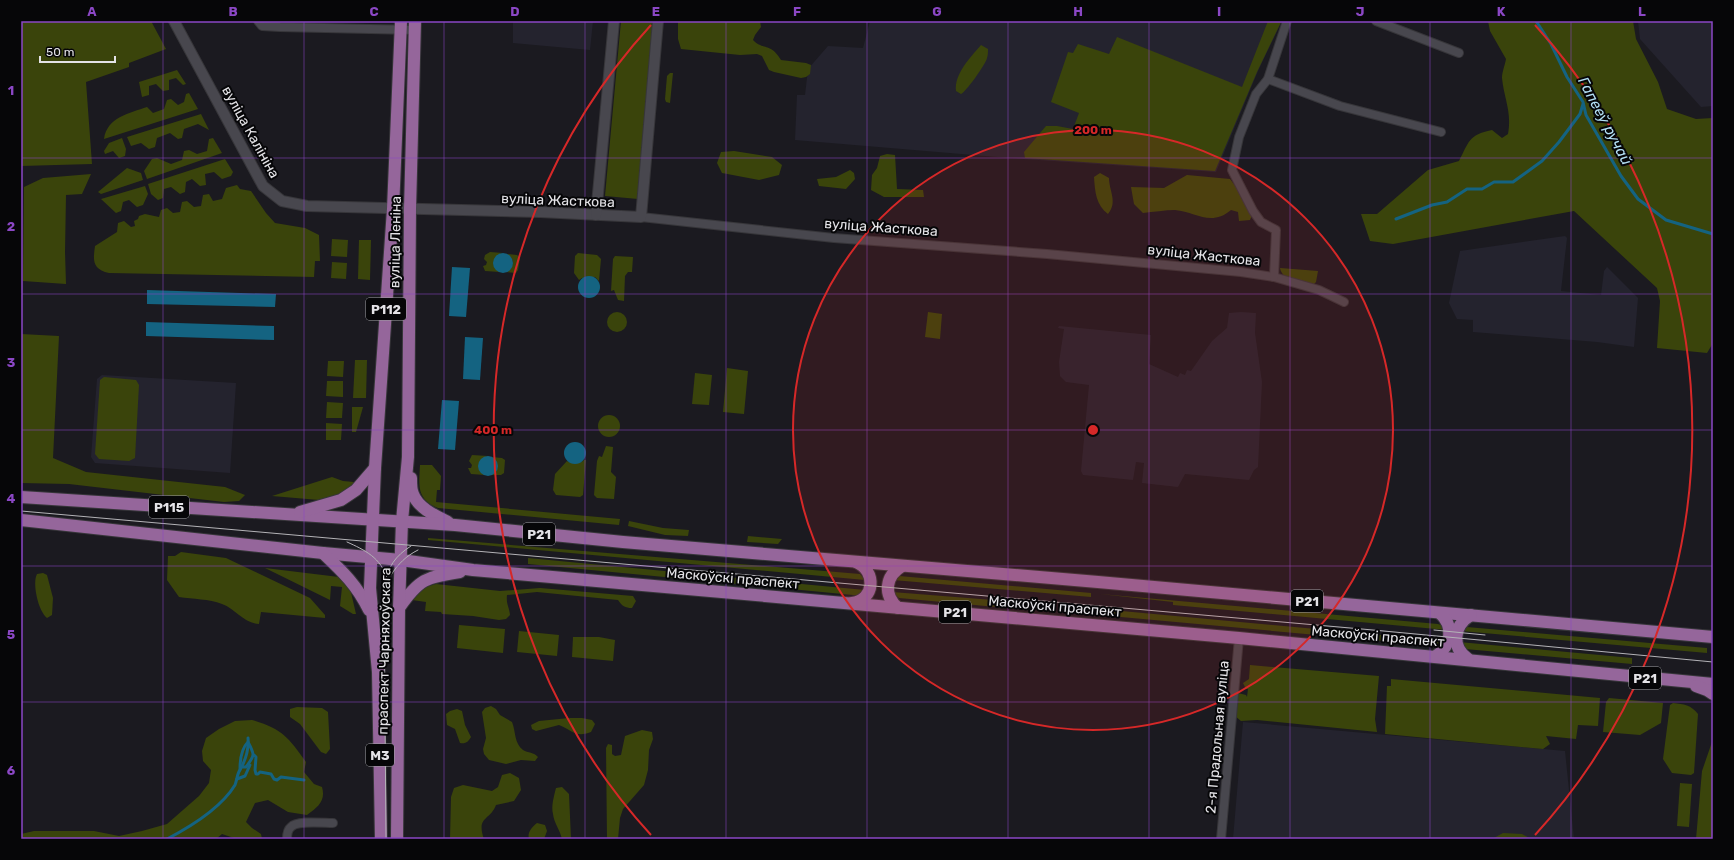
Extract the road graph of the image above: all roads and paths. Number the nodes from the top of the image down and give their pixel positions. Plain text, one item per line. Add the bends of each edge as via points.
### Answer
1 (174, 21) edge
2 (258, 21) edge
3 (614, 21) edge
4 (658, 21) edge
5 (1287, 21) edge
6 (1376, 21) edge
7 (415, 25) edge
8 (400, 26) edge
9 (1459, 53) dead end
10 (1268, 79) junction
11 (1441, 132) dead end
12 (393, 209) junction
13 (410, 209) junction
14 (596, 215) junction
15 (641, 217) junction
16 (1274, 277) junction
17 (1344, 302) dead end
18 (408, 457) junction
19 (375, 468) junction
20 (21, 497) edge
21 (289, 514) junction
22 (374, 519) junction
23 (21, 520) edge
24 (402, 521) junction
25 (455, 525) junction
26 (323, 553) junction
27 (371, 558) junction
28 (401, 560) junction
29 (856, 562) junction
30 (902, 566) junction
31 (473, 570) junction
32 (851, 604) junction
33 (399, 608) junction
34 (898, 608) junction
35 (1440, 613) junction
36 (1471, 615) junction
37 (372, 616) junction
38 (1713, 637) edge
39 (1239, 638) junction
40 (1436, 656) junction
41 (1468, 660) junction
42 (1680, 681) junction
43 (1713, 684) edge
44 (1713, 694) edge
45 (333, 823) dead end
46 (286, 839) edge
47 (381, 839) edge
48 (397, 839) edge
49 (1221, 839) edge

1 - 12 street, вуліца Калініна via 263,186 272,195 282,201 307,206
2 - 8 street via 262,26 280,27
3 - 14 street
4 - 15 street
5 - 10 street
6 - 9 street
7 - 8 street
7 - 13 main road, вуліца Леніна / Р112
8 - 12 main road, вуліца Леніна / Р112
10 - 11 street via 1340,106
10 - 16 street via 1256,94 1239,137 1232,170 1261,222 1276,230
12 - 13 street, вуліца Калініна
12 - 19 main road, вуліца Леніна / Р112
13 - 14 street, вуліца Жасткова
13 - 18 main road, вуліца Леніна / Р112
14 - 15 street, вуліца Жасткова
15 - 16 street, вуліца Жасткова via 834,238 1047,254
16 - 17 street, вуліца Жасткова via 1319,290
18 - 24 main road, вуліца Леніна / Р112
18 - 25 main road via 413,494 419,504
19 - 21 main road via 356,490 341,500
19 - 22 main road, вуліца Леніна / Р112
20 - 21 main road, Р115
21 - 22 main road, Р115
22 - 24 main road, Р21
22 - 27 main road, праспект Чарняхоўскага / Р112
23 - 26 main road, Р115
24 - 25 main road, Маскоўскі праспект / Р21
24 - 28 main road, вуліца Леніна / Р112
25 - 29 main road, Маскоўскі праспект / Р21
26 - 27 main road, Р115
26 - 37 main road via 361,593
27 - 28 main road, Маскоўскі праспект / Р21
27 - 37 main road, праспект Чарняхоўскага / М3
28 - 31 main road, Маскоўскі праспект / Р21
28 - 33 main road, праспект Чарняхоўскага / М3
29 - 30 main road, Маскоўскі праспект / Р21
29 - 32 main road via 868,570 871,584 865,598
30 - 34 main road via 892,574 888,585 889,596
30 - 35 main road, Маскоўскі праспект / Р21
31 - 32 main road, Маскоўскі праспект / Р21
31 - 33 main road via 429,577 418,584
32 - 34 main road, Маскоўскі праспект / Р21
33 - 48 main road, праспект Чарняхоўскага / М3
34 - 39 main road, Маскоўскі праспект / Р21
35 - 36 main road, Маскоўскі праспект / Р21
35 - 40 main road via 1446,620 1450,634 1447,645
36 - 38 main road, Маскоўскі праспект / Р21
36 - 41 main road via 1459,626 1456,636 1460,652
37 - 47 main road, праспект Чарняхоўскага / М3 via 378,672
39 - 40 main road, Маскоўскі праспект / Р21
39 - 49 street, 2-я Прадольная вуліца
40 - 41 main road, Маскоўскі праспект / Р21
41 - 42 main road, Маскоўскі праспект / Р21
42 - 43 main road, Маскоўскі праспект / Р21
42 - 44 main road
45 - 46 street via 299,823 291,826

